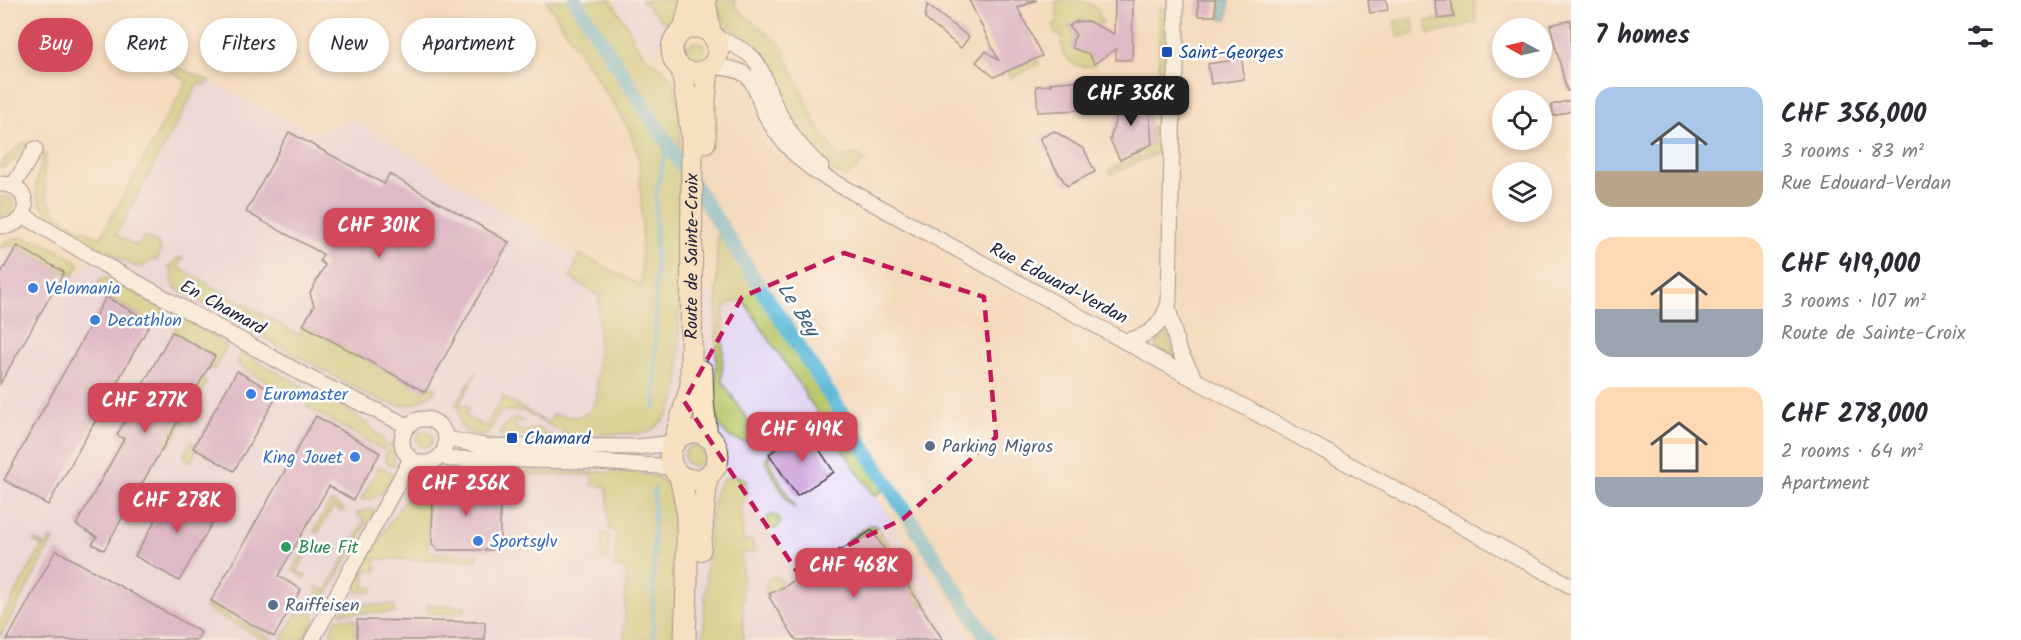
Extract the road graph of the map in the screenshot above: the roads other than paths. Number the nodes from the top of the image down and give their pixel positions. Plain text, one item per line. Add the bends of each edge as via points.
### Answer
1 (691, 0) edge
2 (705, 0) edge
3 (1176, 0) edge
4 (684, 30) junction
5 (713, 35) junction
6 (710, 68) junction
7 (682, 69) junction
8 (35, 149) dead end
9 (6, 185) edge
10 (843, 188) junction
11 (23, 215) junction
12 (0, 226) edge
13 (1168, 307) junction
14 (1124, 341) junction
15 (1197, 381) junction
16 (408, 426) junction
17 (707, 436) junction
18 (447, 439) junction
19 (674, 443) junction
20 (442, 456) junction
21 (411, 459) junction
22 (677, 471) junction
23 (707, 477) junction
24 (1571, 586) edge
25 (312, 640) edge
26 (685, 640) edge
27 (695, 640) edge

1 - 4 main road
2 - 5 main road
3 - 13 street
4 - 5 main road via 698,27
4 - 7 main road via 672,48 675,62
5 - 6 main road via 718,52
5 - 10 street via 751,56 789,130
6 - 7 main road via 693,73
6 - 10 street via 738,70 746,75 779,138 795,157
6 - 17 main road, Route de Sainte-Croix via 705,101 703,402
7 - 19 main road, Route de Sainte-Croix via 692,141 691,385
8 - 9 street
9 - 11 street via 23,195
10 - 14 street, Rue Edouard-Verdan
11 - 12 street via 14,225
11 - 16 street, En Chamard via 248,344
13 - 14 street, Rue Edouard-Verdan via 1150,333
13 - 15 street via 1178,350
14 - 15 street
15 - 24 street
16 - 18 street via 420,419 434,421
16 - 21 street via 402,444
17 - 19 main road via 686,434
17 - 23 main road via 716,445 718,461
18 - 19 street via 485,446 638,447
18 - 20 street
19 - 22 main road via 670,459
20 - 21 street via 427,464
20 - 22 street via 582,461
21 - 25 street
22 - 23 main road via 694,480
22 - 26 main road via 687,511
23 - 27 main road

